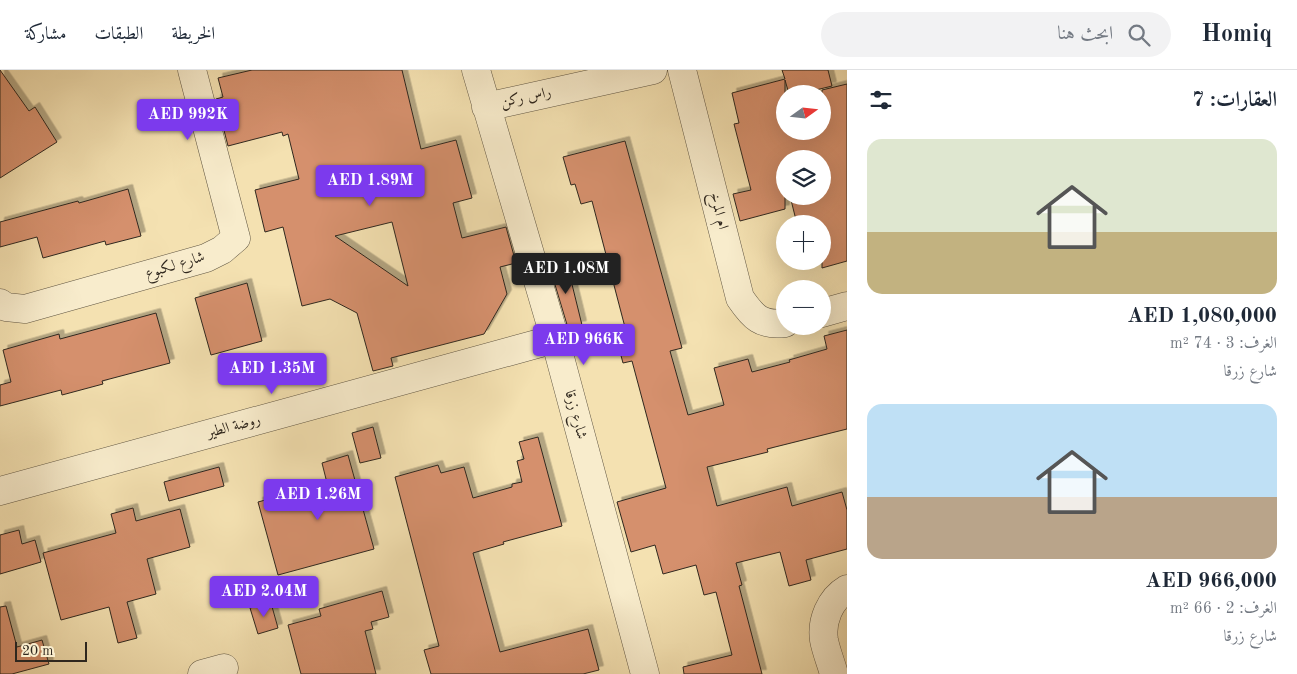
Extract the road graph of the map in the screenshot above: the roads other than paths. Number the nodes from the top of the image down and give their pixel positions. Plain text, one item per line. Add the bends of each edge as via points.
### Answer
1 (192, 70) edge
2 (476, 70) edge
3 (653, 70) edge
4 (682, 70) edge
5 (486, 107) junction
6 (0, 303) edge
7 (847, 306) edge
8 (831, 310) edge
9 (776, 323) edge
10 (555, 339) junction
11 (0, 491) edge
12 (847, 589) edge
13 (645, 674) edge
14 (834, 674) edge

1 - 6 street, شارع لكبوع via 236,238 206,258 25,309
2 - 5 street, شارع زرقا
3 - 5 street, راس ركن
4 - 9 street, ام المرخ via 740,298 751,313 766,323
5 - 10 street, شارع زرقا
7 - 8 street
10 - 11 street, روضة الطير
10 - 13 street, شارع زرقا
12 - 14 street via 830,604 825,622 824,639

